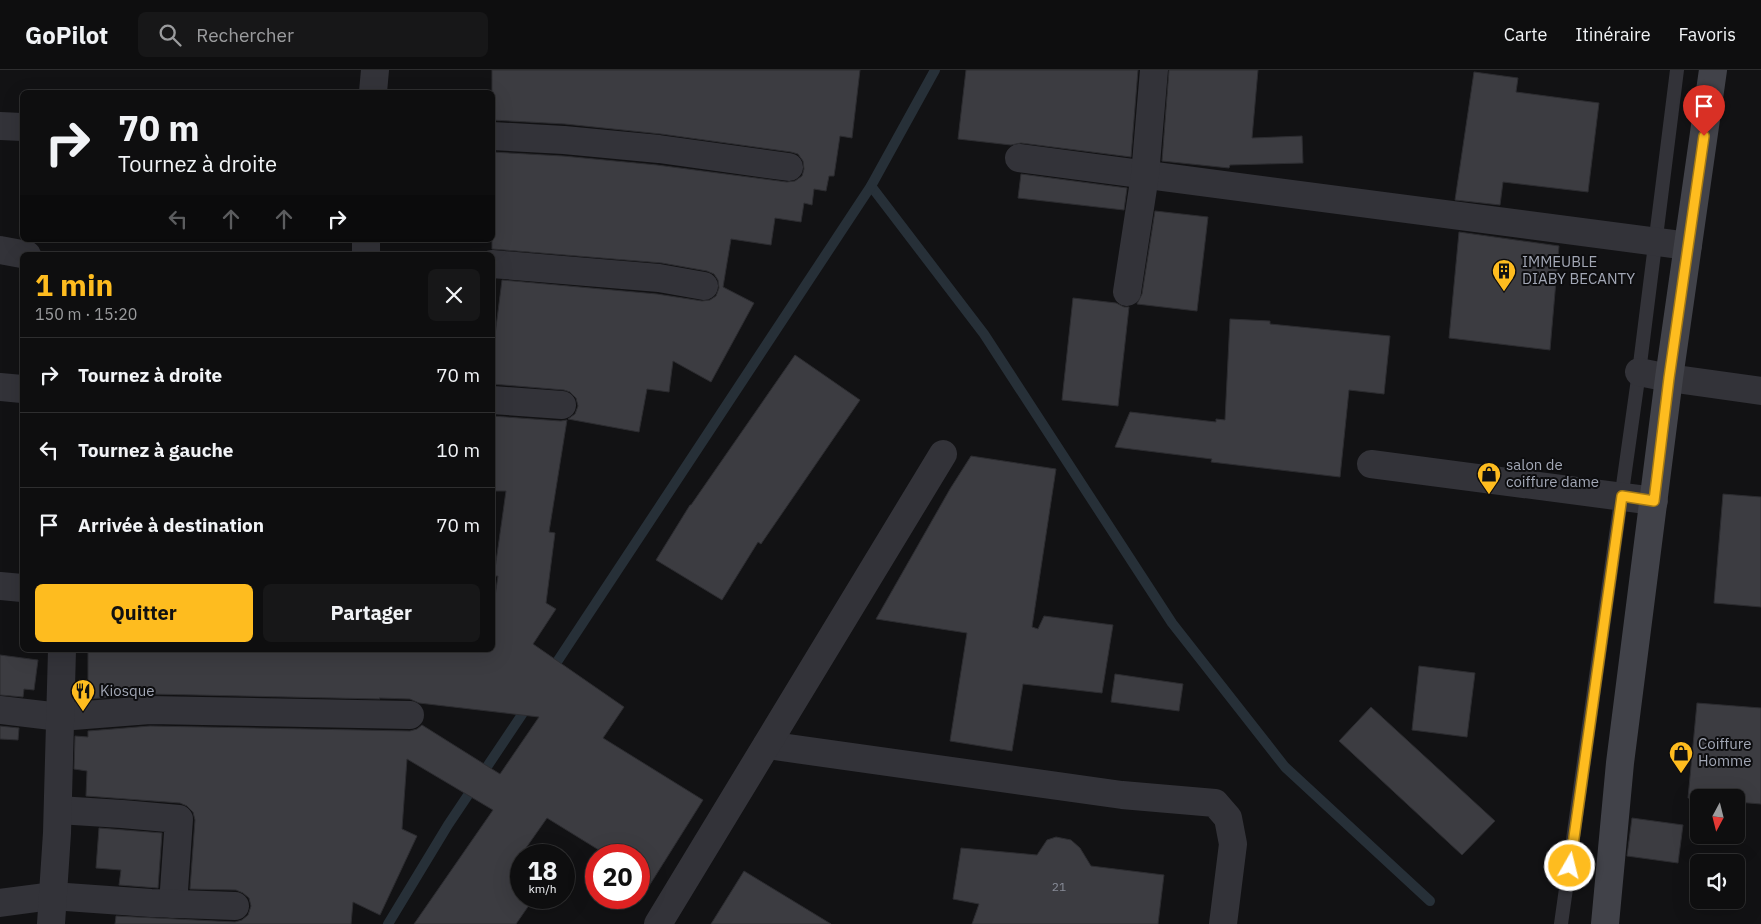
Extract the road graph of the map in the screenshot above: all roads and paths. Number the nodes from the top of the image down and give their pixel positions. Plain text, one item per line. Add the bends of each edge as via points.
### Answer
1 (375, 70) edge
2 (1154, 70) edge
3 (1677, 70) edge
4 (1714, 70) edge
5 (373, 90) edge
6 (0, 126) edge
7 (20, 127) edge
8 (495, 136) edge
9 (1019, 158) dead end
10 (790, 167) dead end
11 (1145, 175) junction
12 (1655, 242) junction
13 (1688, 246) junction
14 (0, 250) edge
15 (20, 254) edge
16 (495, 264) edge
17 (704, 286) dead end
18 (1127, 292) dead end
19 (1639, 372) junction
20 (1669, 378) junction
21 (0, 387) edge
22 (20, 389) edge
23 (1761, 391) edge
24 (495, 400) edge
25 (562, 405) dead end
26 (943, 454) dead end
27 (1371, 464) dead end
28 (1622, 496) junction
29 (1654, 501) junction
30 (0, 586) edge
31 (20, 588) edge
32 (62, 652) edge
33 (0, 710) edge
34 (410, 715) dead end
35 (60, 717) junction
36 (767, 745) junction
37 (58, 810) junction
38 (52, 896) junction
39 (0, 903) edge
40 (173, 904) junction
41 (235, 906) dead end
42 (51, 924) edge
43 (658, 924) edge
44 (1223, 924) edge
45 (1561, 924) edge
46 (1605, 924) edge

1 - 5 street
2 - 11 street
3 - 12 lane
4 - 13 street
6 - 7 street
8 - 10 street via 659,149
9 - 11 street
11 - 12 street
11 - 18 street
12 - 13 street
12 - 19 lane
13 - 20 street
14 - 15 street
16 - 17 street via 659,278
19 - 20 street
19 - 28 lane
20 - 23 street
20 - 29 street
21 - 22 street
24 - 25 street
26 - 36 street
27 - 28 street
28 - 29 street
28 - 45 lane
29 - 46 street via 1620,763
30 - 31 street
32 - 35 street
33 - 35 street
34 - 35 street via 150,710
35 - 37 street
36 - 43 street
36 - 44 street via 1122,795 1215,803 1228,818 1233,844
37 - 38 street
37 - 40 street via 179,819
38 - 39 street
38 - 40 street
38 - 42 street
40 - 41 street

